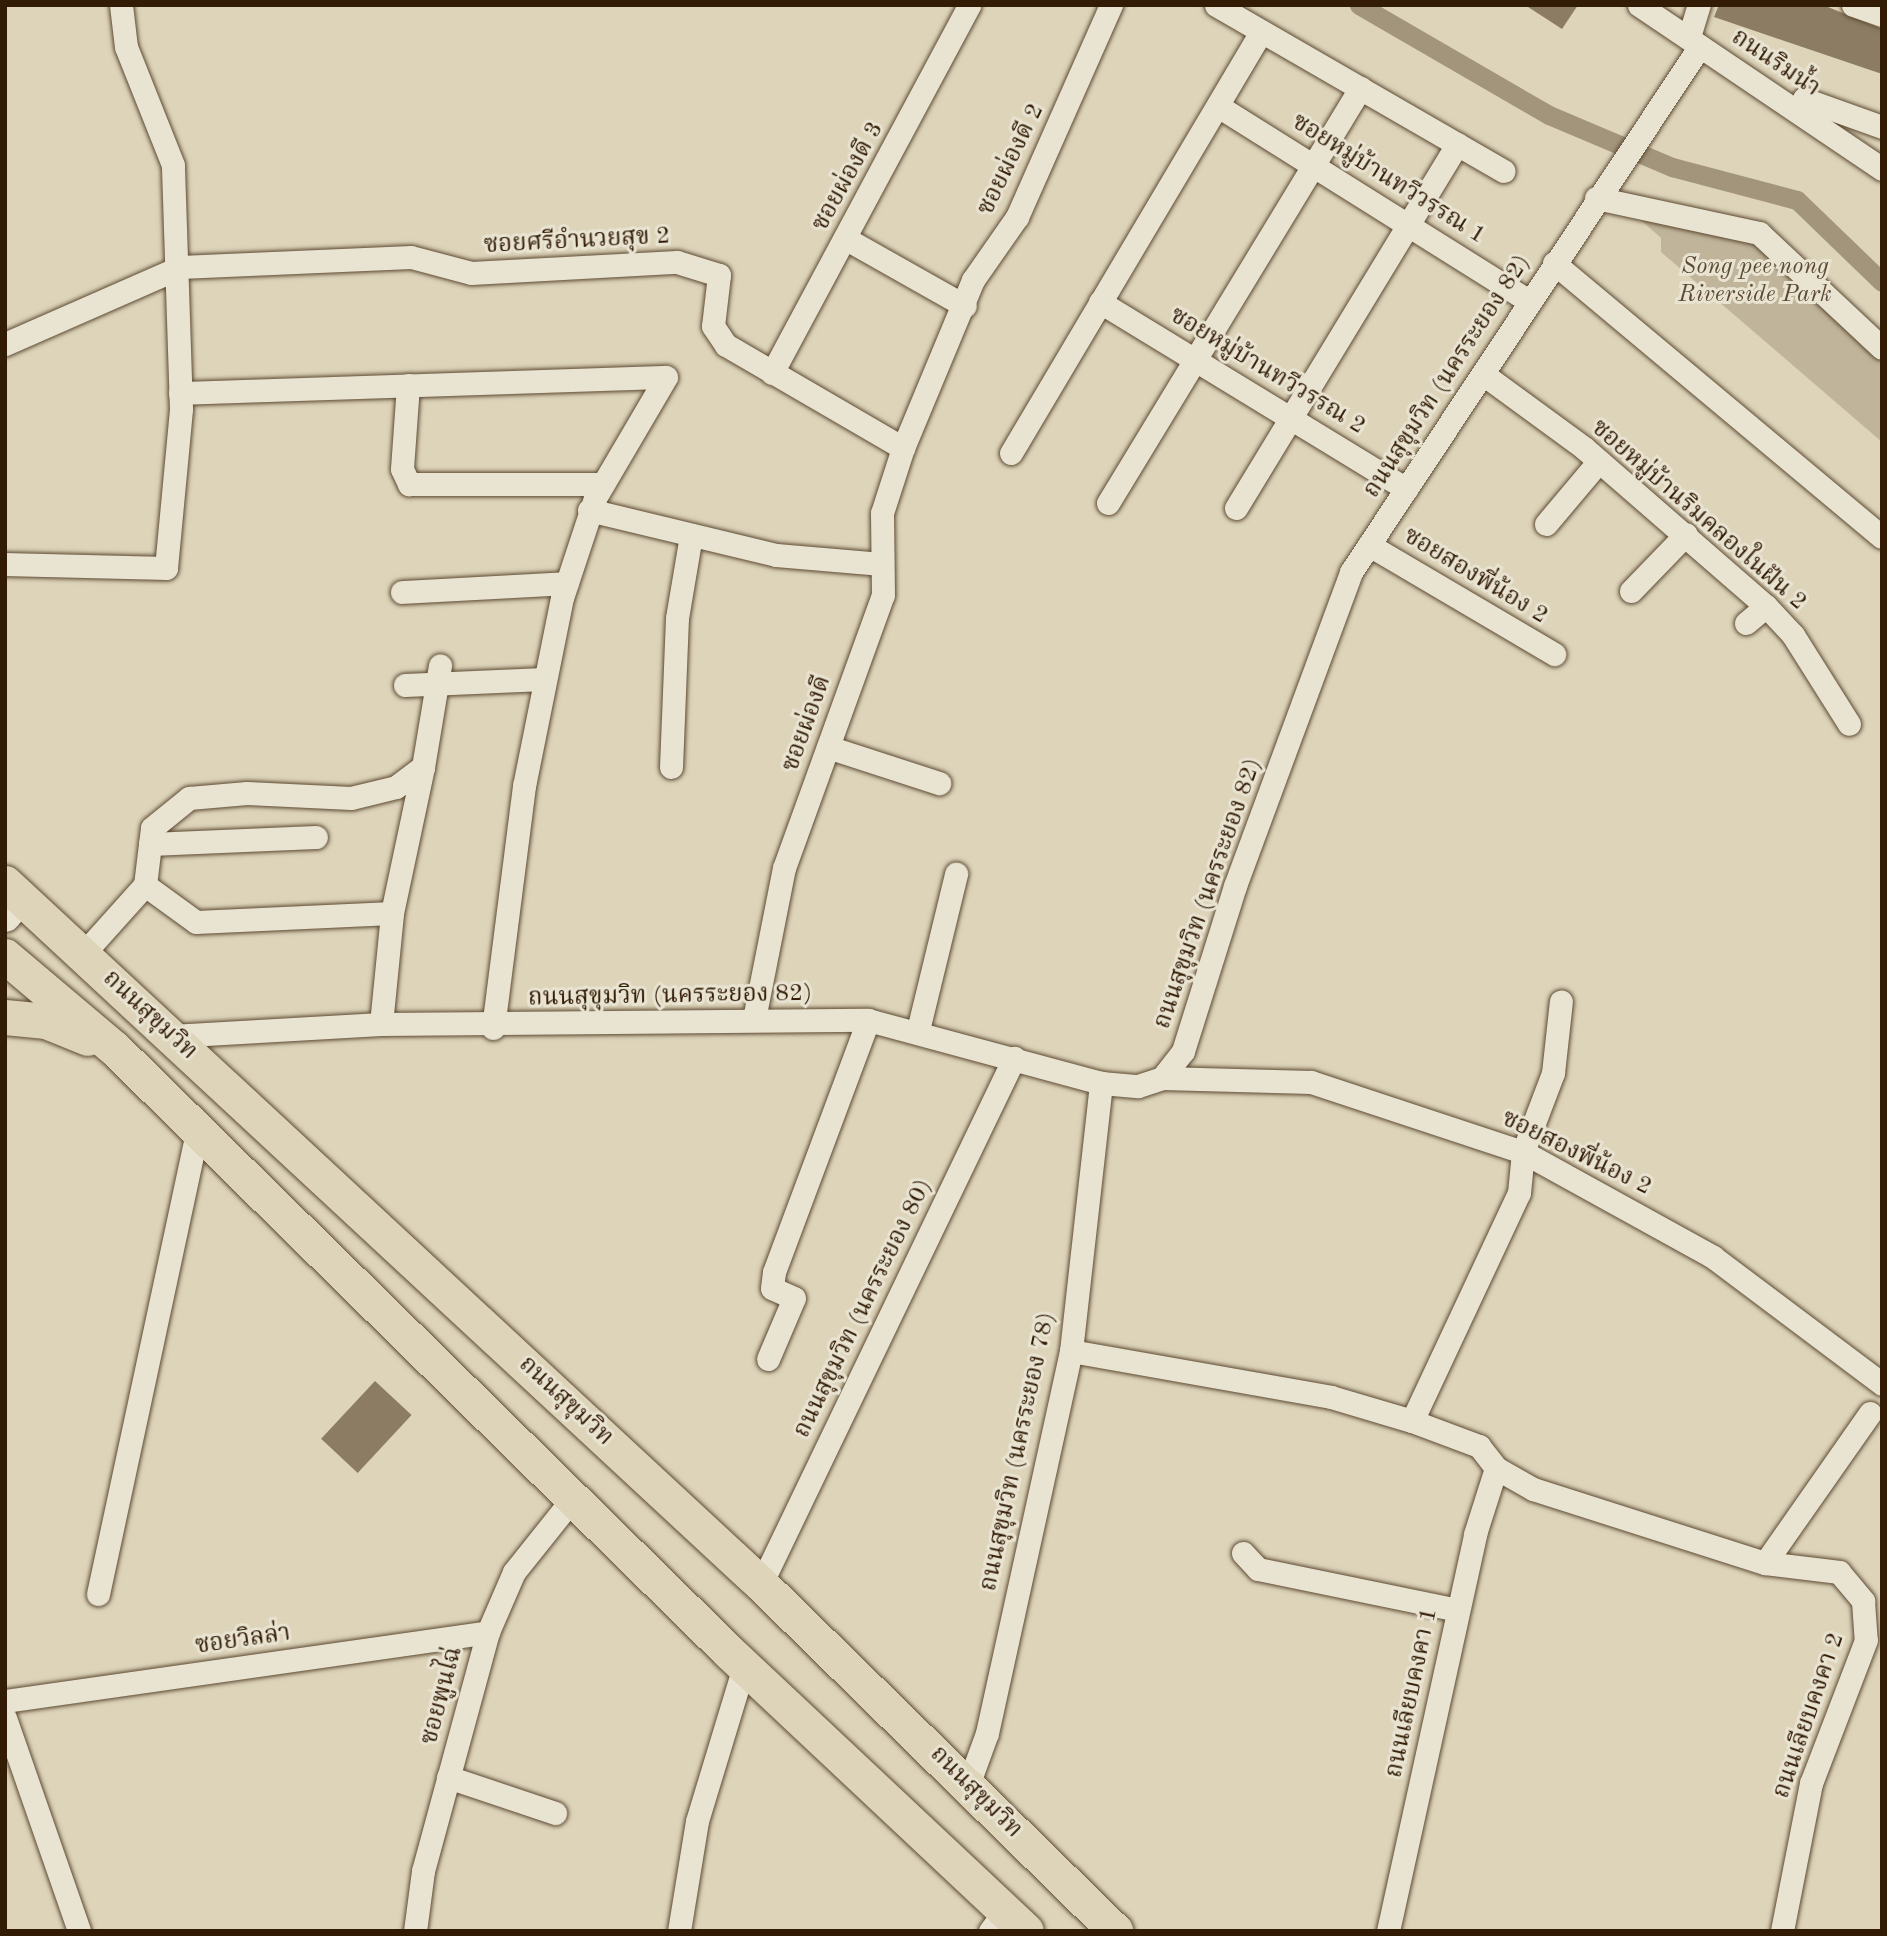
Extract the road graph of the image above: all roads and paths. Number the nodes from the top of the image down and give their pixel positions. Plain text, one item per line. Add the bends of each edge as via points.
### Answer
1 (121, 5) edge
2 (969, 5) edge
3 (1111, 5) edge
4 (1216, 5) edge
5 (1639, 5) edge
6 (1686, 5) edge
7 (1699, 5) edge
8 (1853, 5) edge
9 (1882, 15) edge
10 (1261, 32) junction
11 (1689, 38) junction
12 (1360, 88) junction
13 (1218, 106) junction
14 (1800, 112) junction
15 (1882, 127) edge
16 (1457, 144) junction
17 (1315, 165) junction
18 (1882, 169) edge
19 (1504, 171) dead end
20 (1601, 191) junction
21 (1411, 222) junction
22 (848, 240) junction
23 (1554, 263) junction
24 (180, 267) junction
25 (1529, 301) junction
26 (1100, 302) junction
27 (965, 306) junction
28 (5, 344) edge
29 (1882, 348) edge
30 (1196, 358) junction
31 (772, 373) junction
32 (1483, 374) junction
33 (408, 384) junction
34 (180, 393) junction
35 (1292, 416) junction
36 (903, 448) junction
37 (1011, 453) dead end
38 (1599, 461) junction
39 (603, 484) junction
40 (1406, 489) junction
41 (1108, 503) dead end
42 (1237, 508) dead end
43 (589, 510) junction
44 (1546, 524) dead end
45 (1686, 534) junction
46 (691, 535) junction
47 (1882, 537) edge
48 (1369, 545) junction
49 (5, 564) edge
50 (881, 564) junction
51 (566, 583) junction
52 (1631, 591) dead end
53 (402, 592) dead end
54 (1766, 606) junction
55 (1746, 623) dead end
56 (1555, 654) dead end
57 (439, 675) junction
58 (544, 679) junction
59 (405, 685) dead end
60 (1849, 724) dead end
61 (828, 747) junction
62 (423, 767) junction
63 (671, 767) dead end
64 (939, 783) dead end
65 (316, 837) dead end
66 (150, 844) junction
67 (956, 874) dead end
68 (145, 885) junction
69 (10, 899) edge
70 (392, 912) junction
71 (82, 954) junction
72 (5, 956) edge
73 (1561, 1001) dead end
74 (5, 1017) edge
75 (754, 1019) junction
76 (868, 1020) junction
77 (381, 1024) junction
78 (493, 1028) junction
79 (918, 1030) junction
80 (172, 1036) junction
81 (114, 1048) junction
82 (1014, 1058) junction
83 (1162, 1078) junction
84 (1101, 1083) junction
85 (197, 1132) junction
86 (1523, 1152) junction
87 (1071, 1351) junction
88 (768, 1359) dead end
89 (1882, 1384) edge
90 (1870, 1413) dead end
91 (1412, 1420) junction
92 (1496, 1468) junction
93 (573, 1498) junction
94 (1243, 1553) dead end
95 (1765, 1563) junction
96 (761, 1584) junction
97 (98, 1594) dead end
98 (1458, 1610) junction
99 (488, 1632) junction
100 (744, 1666) junction
101 (5, 1701) edge
102 (5, 1718) edge
103 (448, 1777) junction
104 (968, 1785) junction
105 (555, 1813) dead end
106 (1007, 1924) edge
107 (79, 1931) edge
108 (415, 1931) edge
109 (679, 1931) edge
110 (1115, 1931) edge
111 (1388, 1931) edge
112 (1782, 1931) edge

1 - 24 street via 126,47 170,148
2 - 22 street, ซอยผ่องดี 3
3 - 27 street, ซอยผ่องดี 2 via 1023,206 979,268
4 - 10 street
5 - 11 street, ถนนริมน้ำ
6 - 11 street
7 - 11 street
8 - 9 street
10 - 12 street
10 - 13 street
11 - 14 street, ถนนริมน้ำ
11 - 20 street, ถนนสุขุมวิท (นครระยอง 82) via 1652,115
12 - 16 street
12 - 17 street
13 - 17 street, ซอยหมู่บ้านทวีวรรณ 1
13 - 26 street
14 - 15 street via 1804,99
14 - 18 street, ถนนริมน้ำ
16 - 19 street
16 - 21 street
17 - 21 street, ซอยหมู่บ้านทวีวรรณ 1
17 - 30 street
20 - 23 street, ถนนสุขุมวิท (นครระยอง 82)
20 - 29 street via 1759,233
21 - 25 street, ซอยหมู่บ้านทวีวรรณ 1
21 - 35 street
22 - 27 street
22 - 31 street, ซอยผ่องดี 3
23 - 25 street, ถนนสุขุมวิท (นครระยอง 82)
23 - 47 street
24 - 28 street, ซอยศรีอำนวยสุข 2
24 - 31 street, ซอยศรีอำนวยสุข 2 via 360,257 427,258 471,273 698,265 715,270 721,280 717,337
24 - 34 street
25 - 32 street, ถนนสุขุมวิท (นครระยอง 82)
26 - 30 street, ซอยหมู่บ้านทวีวรรณ 2
26 - 37 street
27 - 36 street, ซอยผ่องดี 2
30 - 35 street, ซอยหมู่บ้านทวีวรรณ 2
30 - 41 street
31 - 36 street, ซอยศรีอำนวยสุข 2
32 - 38 street, ซอยหมู่บ้านริมคลองในฝัน 2
32 - 40 street, ถนนสุขุมวิท (นครระยอง 82)
33 - 34 street
33 - 39 street via 402,475 409,484
33 - 39 street via 666,377
34 - 49 street via 166,568
35 - 40 street, ซอยหมู่บ้านทวีวรรณ 2
35 - 42 street
36 - 50 street, ซอยผ่องดี via 882,513
38 - 44 street
38 - 45 street, ซอยหมู่บ้านริมคลองในฝัน 2
39 - 43 street
40 - 48 street, ถนนสุขุมวิท (นครระยอง 82)
43 - 46 street
43 - 51 street
45 - 52 street
45 - 54 street, ซอยหมู่บ้านริมคลองในฝัน 2
46 - 50 street via 802,560
46 - 63 street via 677,618
48 - 56 street, ซอยสองพี่น้อง 2
48 - 83 street, ถนนสุขุมวิท (นครระยอง 82) via 1351,572 1302,704 1183,1051
50 - 61 street, ซอยผ่องดี via 883,595
51 - 53 street
51 - 58 street
54 - 55 street
54 - 60 street, ซอยหมู่บ้านริมคลองในฝัน 2 via 1793,635
57 - 58 street
57 - 59 street
57 - 62 street
58 - 78 street
61 - 64 street
61 - 75 street, ซอยผ่องดี via 784,868
62 - 66 street via 396,787 351,798 247,793 189,798 152,828
62 - 70 street
65 - 66 street
66 - 68 street
67 - 79 street
68 - 70 street via 196,922
68 - 71 street
69 - 71 main road, ถนนสุขุมวิท
70 - 77 street
71 - 80 main road, ถนนสุขุมวิท
72 - 81 main road, ถนนสุขุมวิท
73 - 86 street via 1553,1073
74 - 81 main road via 46,1021
75 - 76 street, ถนนสุขุมวิท (นครระยอง 82)
75 - 78 street, ถนนสุขุมวิท (นครระยอง 82)
76 - 79 street, ถนนสุขุมวิท (นครระยอง 82)
76 - 88 street via 774,1272 772,1288 793,1298
77 - 78 street, ถนนสุขุมวิท (นครระยอง 82)
77 - 80 street, ถนนสุขุมวิท (นครระยอง 82)
79 - 82 street, ถนนสุขุมวิท (นครระยอง 82)
80 - 96 main road, ถนนสุขุมวิท
81 - 85 main road, ถนนสุขุมวิท
82 - 84 street, ถนนสุขุมวิท (นครระยอง 82)
82 - 96 street, ถนนสุขุมวิท (นครระยอง 80)
83 - 84 street, ถนนสุขุมวิท (นครระยอง 82) via 1138,1086
83 - 86 street, ซอยสองพี่น้อง 2 via 1268,1077 1333,1086
84 - 87 street, ถนนสุขุมวิท (นครระยอง 78)
85 - 93 main road, ถนนสุขุมวิท
85 - 97 street
86 - 89 street, ซอยสองพี่น้อง 2 via 1713,1257
86 - 91 street via 1519,1193
87 - 91 street via 1331,1397
87 - 104 street, ถนนสุขุมวิท (นครระยอง 78) via 987,1733
90 - 95 street
91 - 92 street via 1479,1446
92 - 95 street via 1533,1489
92 - 98 street, ถนนเลียบคงคา 1
93 - 99 street, ซอยพูนไฉ่ via 514,1572
93 - 100 main road, ถนนสุขุมวิท
94 - 98 street via 1258,1569
95 - 112 street, ถนนเลียบคงคา 2 via 1839,1572 1863,1601 1866,1640 1811,1783
96 - 104 main road, ถนนสุขุมวิท
98 - 111 street, ถนนเลียบคงคา 1
99 - 101 street, ซอยวิลล่า
99 - 103 street, ซอยพูนไฉ่
100 - 106 main road, ถนนสุขุมวิท
100 - 109 street via 696,1821
102 - 107 street
103 - 105 street
103 - 108 street, ซอยพูนไฉ่
104 - 110 main road, ถนนสุขุมวิท

